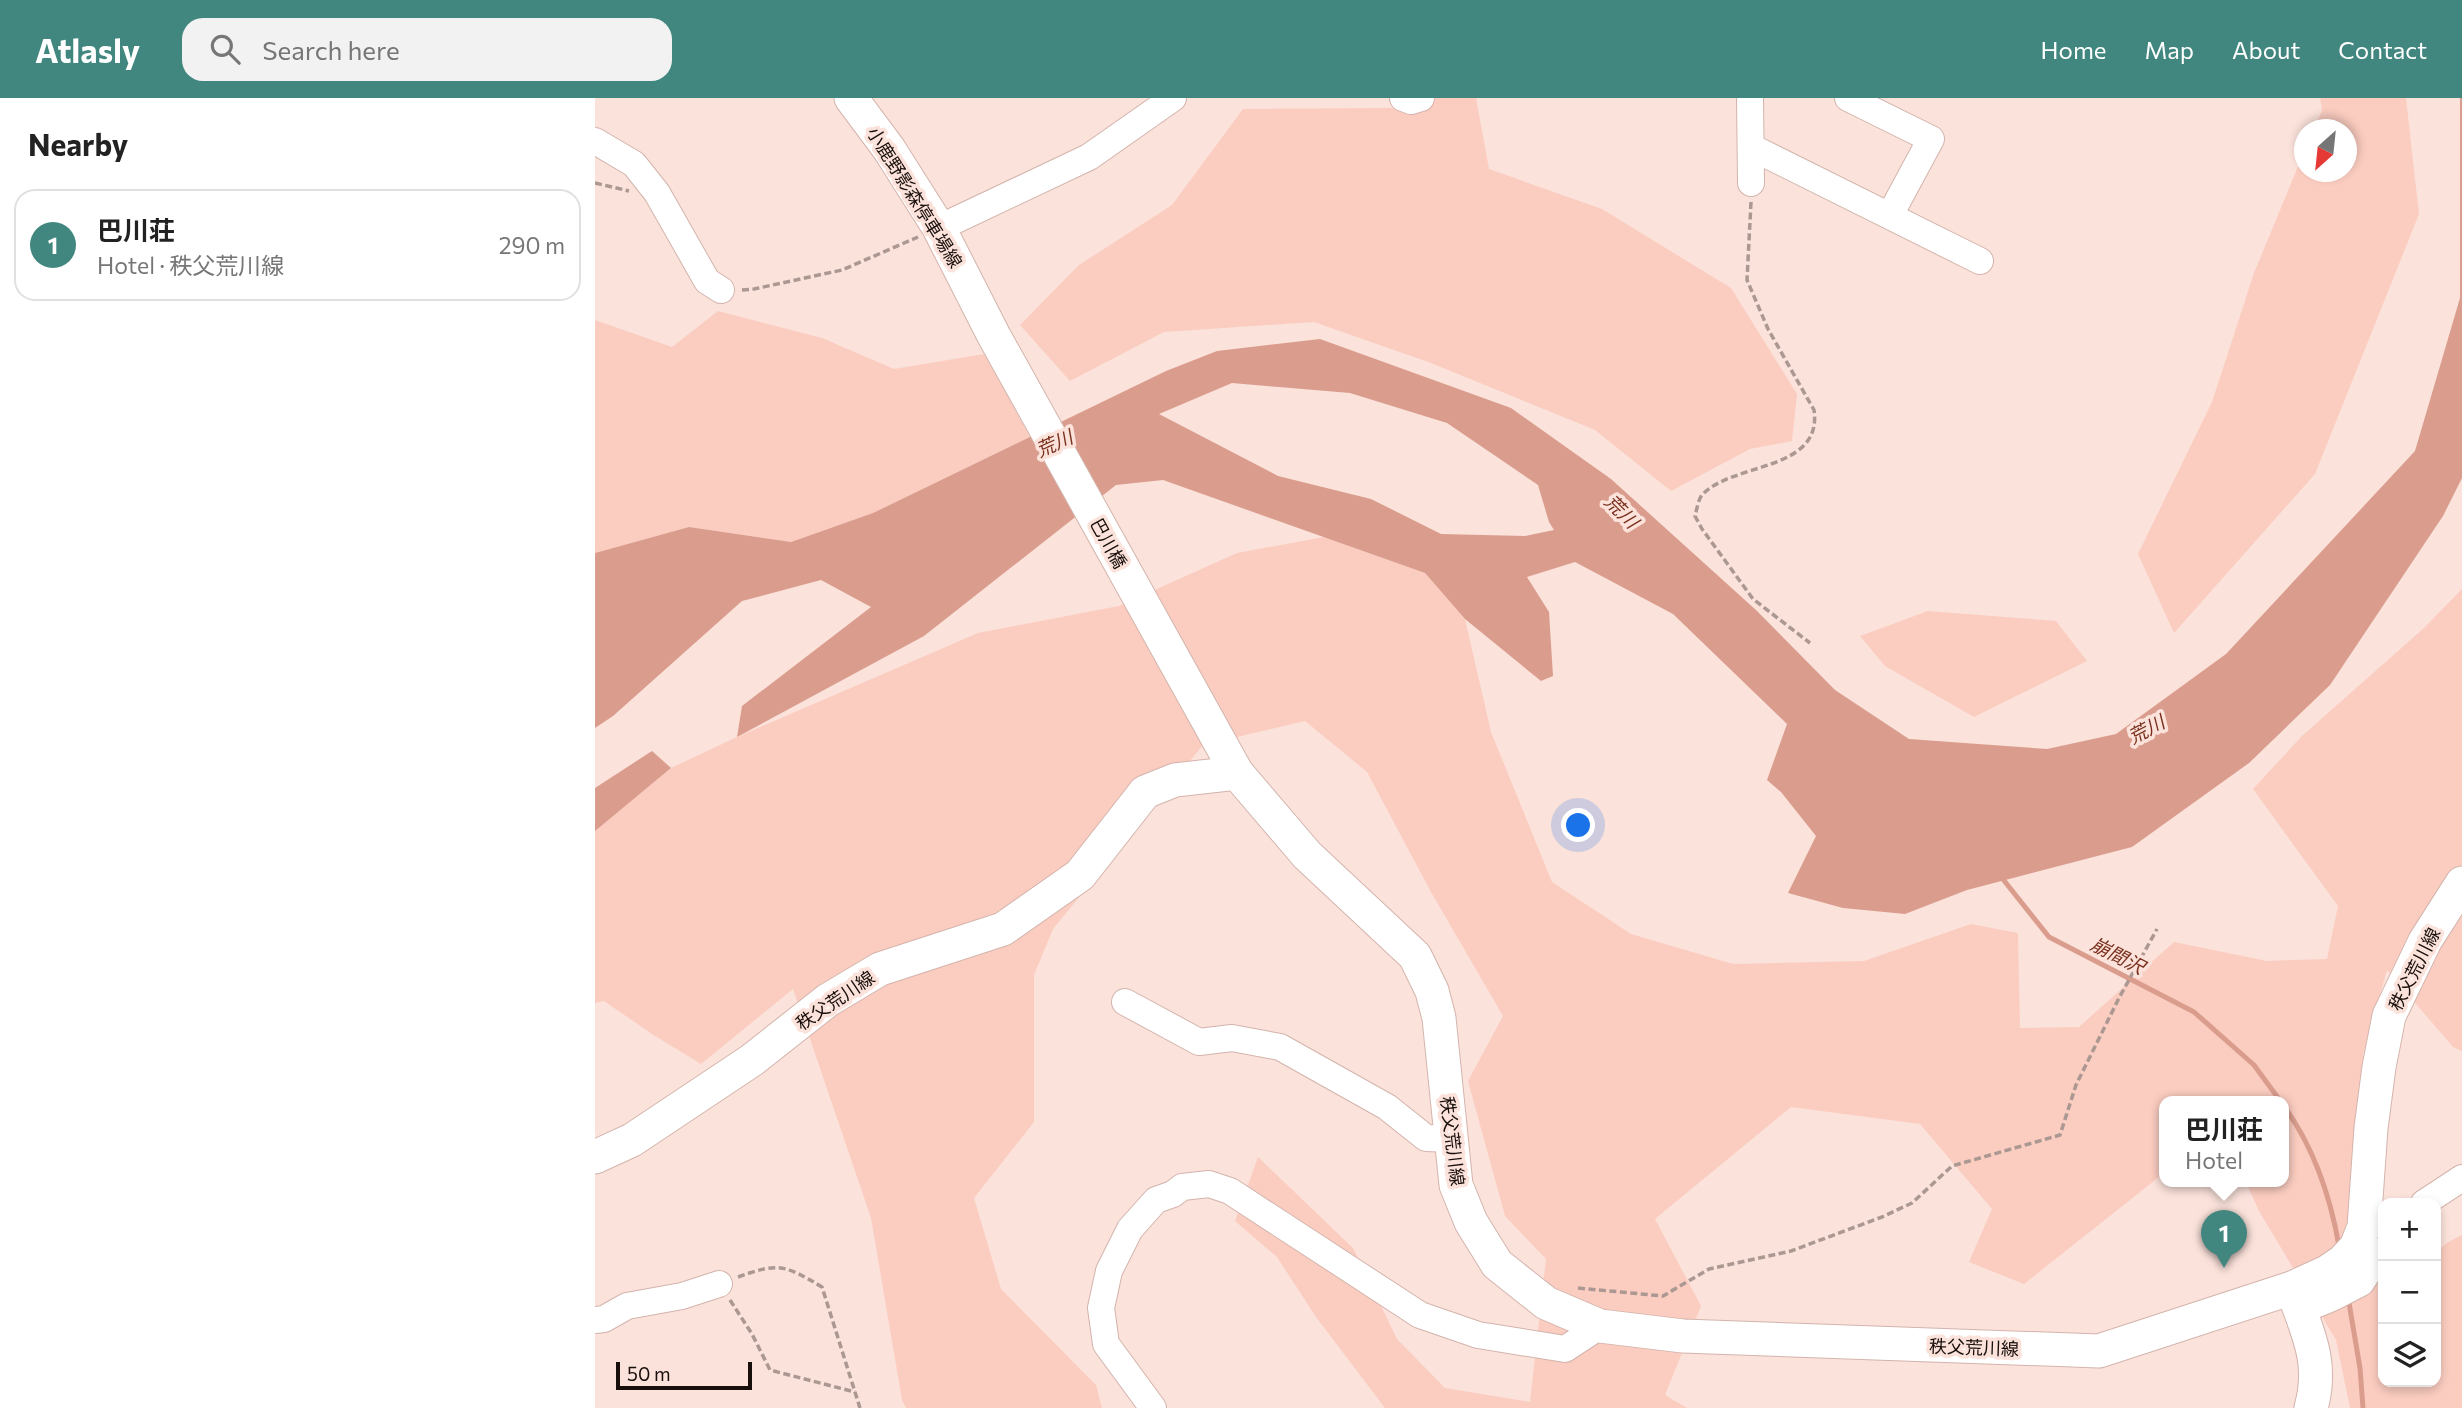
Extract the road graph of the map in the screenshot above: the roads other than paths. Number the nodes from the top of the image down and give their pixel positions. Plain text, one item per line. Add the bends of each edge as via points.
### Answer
1 (851, 98) edge
2 (1173, 98) edge
3 (1403, 98) edge
4 (1421, 98) edge
5 (1750, 98) edge
6 (1848, 98) edge
7 (595, 141) edge
8 (1751, 147) junction
9 (1751, 183) road end
10 (1890, 215) junction
11 (939, 228) junction
12 (1980, 261) dead end
13 (721, 290) road end
14 (994, 336) joint
15 (1231, 762) junction
16 (2462, 883) edge
17 (1125, 1002) dead end
18 (1451, 1139) junction
19 (595, 1157) edge
20 (2462, 1178) edge
21 (2432, 1198) edge
22 (2378, 1258) edge
23 (719, 1284) road end
24 (2296, 1299) junction
25 (595, 1320) edge
26 (1600, 1326) junction
27 (1153, 1408) edge
28 (2311, 1408) edge

1 - 11 main road, 小鹿野影森停車場線
2 - 11 street via 1089,157
3 - 4 street
5 - 8 street
6 - 10 street via 1931,139
7 - 13 street via 634,164 657,193 707,281
8 - 9 street
8 - 10 street
10 - 12 street
11 - 14 main road, 小鹿野影森停車場線
14 - 15 main road, 巴川橋
15 - 18 main road, 秩父荒川線 via 1307,855 1415,956 1439,1018
15 - 19 main road, 秩父荒川線 via 1145,792 1080,875 1003,929 880,970 828,1000 752,1060 643,1133
16 - 24 main road, 秩父荒川線 via 2425,941 2389,1016 2371,1128 2364,1227 2356,1247 2343,1261
17 - 18 street via 1199,1042 1231,1038 1280,1047 1387,1107 1426,1138
18 - 26 main road, 秩父荒川線 via 1456,1185 1471,1222 1497,1264 1546,1303
20 - 21 street
22 - 24 street via 2361,1283 2332,1298
23 - 25 street via 627,1306
24 - 26 main road, 秩父荒川線 via 2099,1351 1683,1336
24 - 28 main road via 2316,1356
26 - 27 street via 1565,1349 1478,1335 1420,1315 1230,1191 1209,1184 1182,1187 1156,1200 1130,1229 1109,1271 1101,1308 1106,1344

